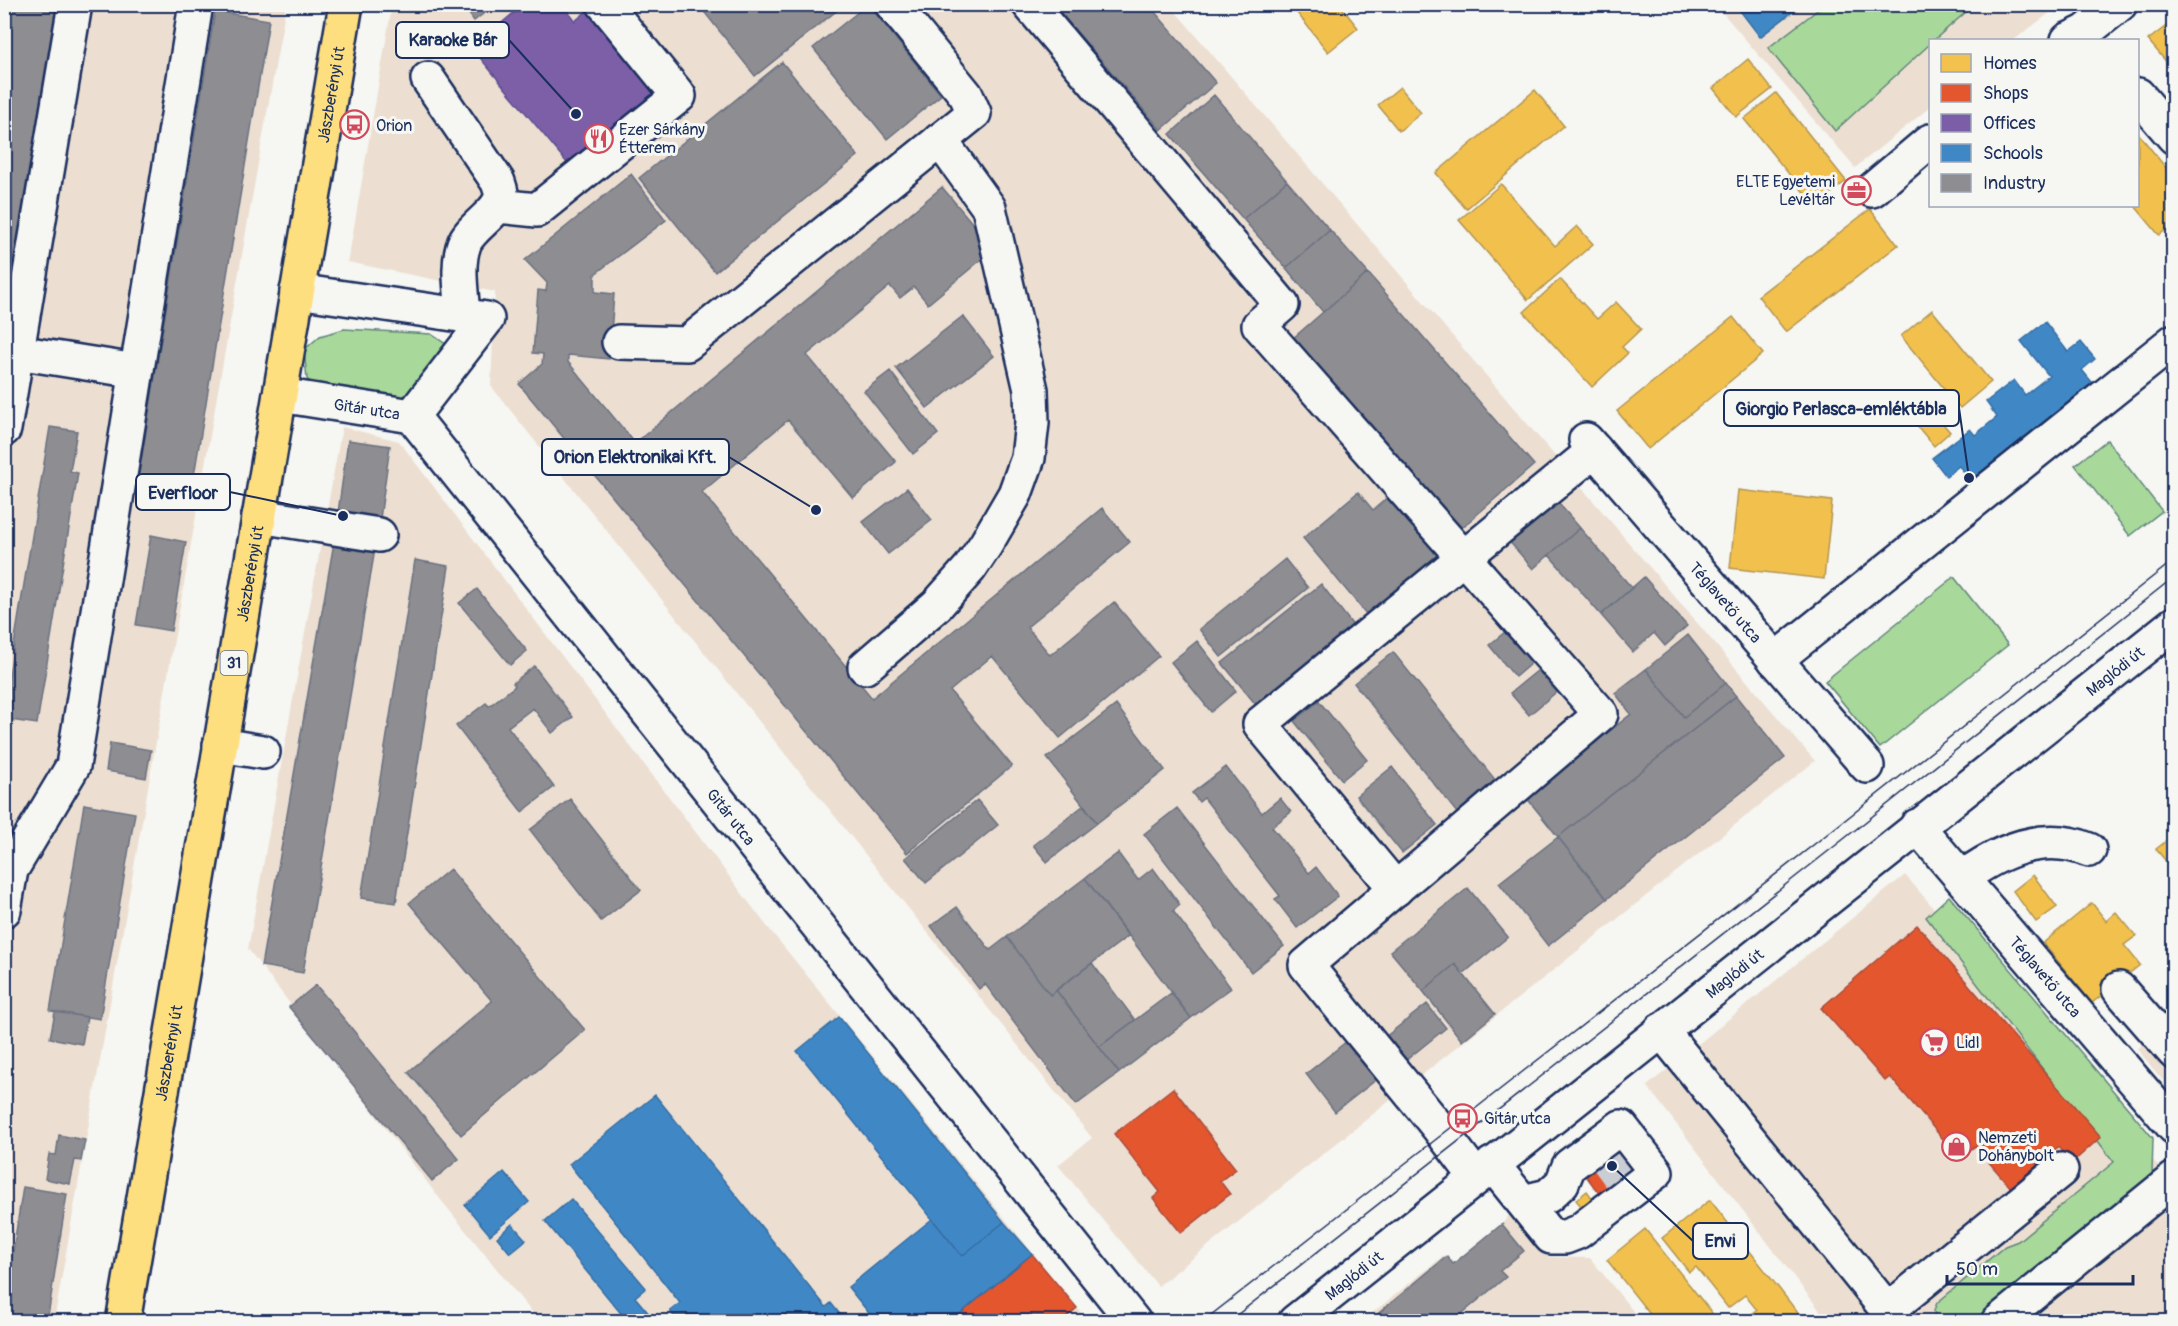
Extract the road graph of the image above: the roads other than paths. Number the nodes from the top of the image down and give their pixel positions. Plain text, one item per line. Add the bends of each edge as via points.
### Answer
1 (75, 4) edge
2 (196, 4) edge
3 (346, 4) edge
4 (604, 4) edge
5 (892, 4) edge
6 (1029, 4) edge
7 (2120, 4) edge
8 (2082, 38) edge
9 (428, 79) dead end
10 (2139, 96) edge
11 (2174, 137) edge
12 (940, 140) junction
13 (1929, 142) edge
14 (1872, 190) dead end
15 (497, 206) junction
16 (297, 291) junction
17 (463, 316) junction
18 (2174, 341) edge
19 (618, 342) dead end
20 (11, 351) edge
21 (136, 371) junction
22 (280, 394) junction
23 (412, 416) junction
24 (4, 429) edge
25 (259, 516) junction
26 (379, 535) dead end
27 (1464, 558) junction
28 (2174, 624) edge
29 (1775, 660) junction
30 (865, 667) dead end
31 (220, 745) junction
32 (263, 752) dead end
33 (1867, 766) dead end
34 (1917, 826) junction
35 (2089, 850) dead end
36 (8, 869) edge
37 (1962, 878) junction
38 (1396, 889) junction
39 (4, 910) edge
40 (2119, 989) dead end
41 (1661, 1030) junction
42 (2171, 1046) edge
43 (2174, 1127) edge
44 (2061, 1170) dead end
45 (1484, 1171) junction
46 (2174, 1179) edge
47 (1523, 1202) junction
48 (1893, 1316) edge
49 (1126, 1319) edge
50 (123, 1322) edge
51 (1295, 1322) edge
52 (1998, 1322) edge

1 - 20 street
2 - 21 street
3 - 16 main road, Jászberényi út / 31
4 - 15 street via 679,96 537,210
5 - 12 street via 966,95 974,113
6 - 27 street via 1282,305 1259,325
7 - 8 street
9 - 15 street via 498,182 502,196
10 - 11 street
12 - 19 street via 687,344
12 - 30 street via 989,208 1030,390 1028,458 1015,494 970,568 937,605
13 - 14 street
15 - 17 street via 464,243
16 - 17 street
16 - 22 main road, Jászberényi út / 31
17 - 23 street via 487,319
18 - 29 street
20 - 21 street
20 - 24 street
21 - 36 street via 73,766
22 - 23 street, Gitár utca
22 - 25 main road, Jászberényi út / 31
23 - 49 street, Gitár utca
25 - 26 street
25 - 31 main road, Jászberényi út / 31
27 - 29 street, Téglavető utca via 1590,445
27 - 38 street via 1260,724
27 - 38 street via 1601,714
28 - 34 street, Maglódi út
29 - 33 street, Téglavető utca
31 - 32 street
31 - 50 main road, Jászberényi út / 31
34 - 37 street, Téglavető utca
34 - 41 street, Maglódi út
35 - 37 street via 2059,842 2022,847 1981,864
36 - 39 street
37 - 43 street, Téglavető utca
38 - 45 street via 1306,966 1438,1127
40 - 42 street
41 - 45 street, Maglódi út
41 - 48 street
44 - 48 street
45 - 47 street
45 - 51 street, Maglódi út
46 - 52 street
47 - 47 street via 1548,1196 1562,1183 1569,1166 1599,1149 1621,1127 1656,1172 1626,1185 1578,1232 1565,1237 1551,1237

